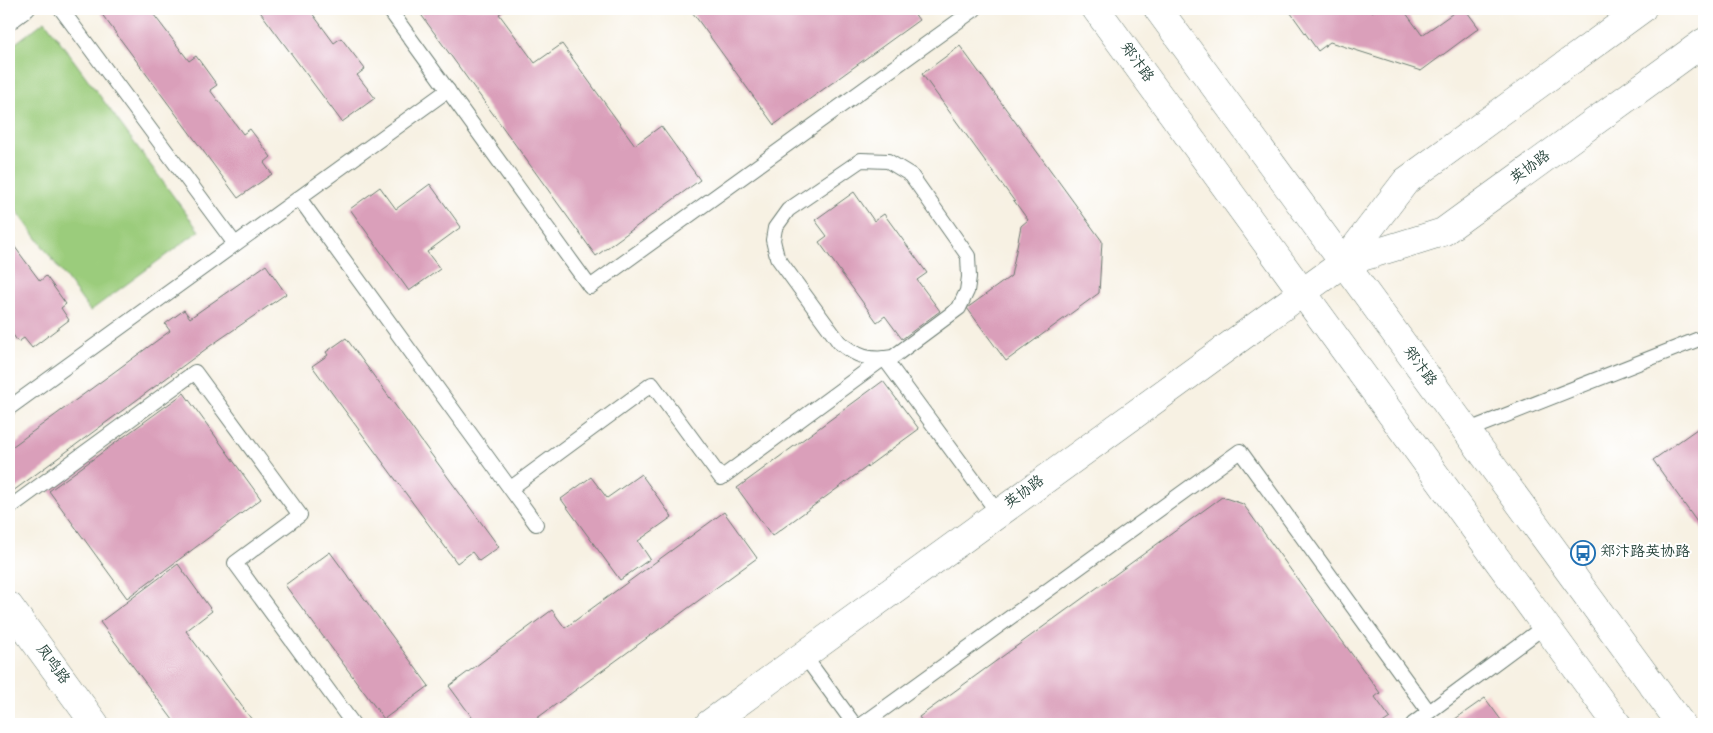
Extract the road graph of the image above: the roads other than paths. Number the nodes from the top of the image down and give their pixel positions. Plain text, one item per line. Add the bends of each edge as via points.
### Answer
1 (28, 9) edge
2 (61, 9) edge
3 (389, 9) edge
4 (975, 9) edge
5 (1096, 9) edge
6 (1158, 9) edge
7 (1642, 9) edge
8 (9, 23) edge
9 (1704, 42) edge
10 (448, 90) junction
11 (299, 198) junction
12 (235, 244) junction
13 (1342, 263) junction
14 (1302, 293) junction
15 (1704, 337) edge
16 (884, 358) junction
17 (9, 408) edge
18 (1466, 431) junction
19 (510, 488) junction
20 (9, 508) edge
21 (998, 513) junction
22 (536, 524) dead end
23 (9, 606) edge
24 (1545, 626) junction
25 (804, 654) junction
26 (1430, 712) junction
27 (95, 724) edge
28 (353, 724) edge
29 (708, 724) edge
30 (854, 724) edge
31 (863, 724) edge
32 (1413, 724) edge
33 (1617, 724) edge
34 (1681, 724) edge

1 - 8 lane
2 - 12 lane
3 - 10 lane
4 - 10 lane via 590,287
5 - 14 main road, 郑汴路
6 - 13 main road, 郑汴路
7 - 13 main road, 英协路 via 1406,181
9 - 13 main road, 英协路 via 1443,232
10 - 11 lane
11 - 12 lane
11 - 19 lane
12 - 17 lane
13 - 14 main road, 英协路
13 - 18 main road, 郑汴路
14 - 21 main road, 英协路
14 - 24 main road, 郑汴路
15 - 18 lane
16 - 16 lane via 865,358 839,342 777,257 773,240 775,228 788,210 861,160 888,161 911,175 968,256 970,277 959,308 894,357
16 - 19 lane via 721,478 652,384
16 - 21 lane
18 - 34 main road, 郑汴路
19 - 22 lane
20 - 28 lane via 195,372 300,515 235,563
21 - 25 main road, 英协路
23 - 27 main road, 凤鸣路
24 - 26 lane
24 - 33 main road, 郑汴路
25 - 29 main road, 英协路
25 - 30 lane
26 - 31 lane via 1240,451
26 - 32 lane

